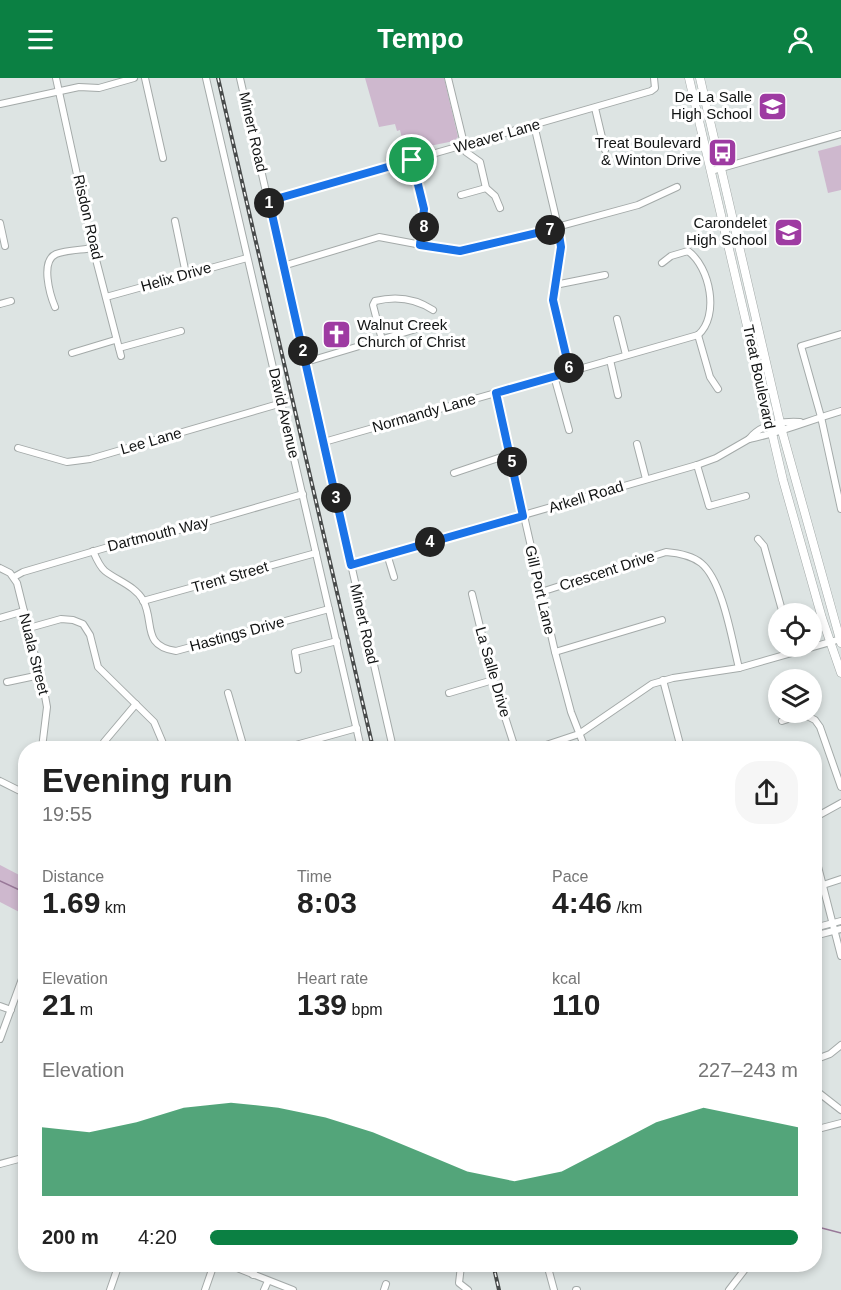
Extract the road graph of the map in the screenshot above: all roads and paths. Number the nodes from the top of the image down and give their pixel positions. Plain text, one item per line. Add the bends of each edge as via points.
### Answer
1 (56, 78) edge
2 (134, 78) edge
3 (145, 78) edge
4 (206, 78) edge
5 (240, 78) edge
6 (448, 78) edge
7 (654, 78) edge
8 (689, 78) edge
9 (700, 78) edge
10 (60, 91) junction
11 (0, 104) edge
12 (595, 108) junction
13 (534, 125) junction
14 (841, 134) edge
15 (464, 146) junction
16 (605, 150) dead end
17 (163, 158) dead end
18 (412, 160) junction
19 (720, 169) junction
20 (711, 171) junction
21 (677, 187) dead end
22 (486, 188) junction
23 (461, 195) dead end
24 (269, 201) junction
25 (500, 208) dead end
26 (175, 221) dead end
27 (0, 223) edge
28 (558, 228) junction
29 (420, 245) junction
30 (5, 246) dead end
31 (93, 248) junction
32 (247, 258) junction
33 (662, 263) dead end
34 (283, 266) junction
35 (186, 274) junction
36 (605, 275) dead end
37 (555, 285) junction
38 (106, 297) junction
39 (11, 301) dead end
40 (0, 304) edge
41 (55, 307) dead end
42 (433, 310) dead end
43 (617, 319) dead end
44 (439, 328) dead end
45 (181, 331) dead end
46 (841, 334) edge
47 (698, 335) junction
48 (115, 340) junction
49 (382, 340) junction
50 (119, 348) junction
51 (72, 353) dead end
52 (122, 356) dead end
53 (626, 356) junction
54 (610, 360) junction
55 (306, 362) junction
56 (570, 372) junction
57 (554, 376) junction
58 (718, 389) dead end
59 (496, 393) junction
60 (618, 394) dead end
61 (282, 403) junction
62 (841, 411) edge
63 (821, 417) junction
64 (779, 421) junction
65 (800, 422) junction
66 (569, 430) dead end
67 (771, 430) junction
68 (782, 431) junction
69 (324, 442) junction
70 (637, 444) dead end
71 (18, 448) dead end
72 (510, 454) junction
73 (698, 465) junction
74 (454, 473) dead end
75 (646, 479) junction
76 (838, 487) edge
77 (303, 494) junction
78 (746, 496) dead end
79 (841, 509) edge
80 (523, 516) junction
81 (758, 539) dead end
82 (93, 551) junction
83 (316, 553) junction
84 (387, 554) junction
85 (351, 565) junction
86 (0, 568) edge
87 (14, 577) junction
88 (394, 577) dead end
89 (541, 592) junction
90 (472, 594) dead end
91 (143, 601) junction
92 (780, 603) edge
93 (329, 609) junction
94 (24, 611) junction
95 (0, 618) edge
96 (662, 620) dead end
97 (29, 628) junction
98 (841, 640) edge
99 (337, 641) junction
100 (830, 642) junction
101 (822, 644) edge
102 (555, 652) junction
103 (772, 657) edge
104 (739, 668) junction
105 (298, 670) dead end
106 (841, 673) edge
107 (40, 675) junction
108 (493, 680) junction
109 (663, 680) junction
110 (7, 681) dead end
111 (228, 693) dead end
112 (449, 693) dead end
113 (136, 704) junction
114 (817, 723) edge
115 (357, 728) junction
116 (579, 734) junction
117 (43, 741) edge
118 (105, 741) edge
119 (162, 741) edge
120 (242, 741) edge
121 (310, 741) edge
122 (360, 741) edge
123 (391, 741) edge
124 (513, 741) edge
125 (558, 741) edge
126 (582, 741) edge
127 (679, 741) edge
128 (0, 782) edge
129 (841, 787) edge
130 (18, 790) edge
131 (841, 803) edge
132 (822, 814) edge
133 (841, 879) edge
134 (822, 881) edge
135 (823, 885) junction
136 (841, 921) edge
137 (836, 928) edge
138 (841, 956) edge
139 (18, 990) edge
140 (0, 1006) edge
141 (11, 1010) junction
142 (0, 1039) edge
143 (841, 1045) edge
144 (822, 1057) edge
145 (822, 1095) edge
146 (841, 1110) edge
147 (841, 1123) edge
148 (822, 1128) edge
149 (18, 1159) edge
150 (0, 1164) edge
151 (116, 1272) edge
152 (211, 1272) edge
153 (246, 1272) edge
154 (254, 1272) edge
155 (460, 1272) edge
156 (549, 1272) edge
157 (742, 1272) edge
158 (253, 1275) junction
159 (268, 1281) junction
160 (110, 1290) edge
161 (205, 1290) edge
162 (264, 1290) edge
163 (293, 1290) edge
164 (468, 1290) edge
165 (554, 1290) edge
166 (729, 1290) edge

1 - 10 street, Risdon Road
2 - 10 street
3 - 17 street
4 - 32 street, David Avenue
5 - 24 street, Minert Road
6 - 15 street
7 - 12 street, Weaver Lane via 655,88
8 - 20 main road, Treat Boulevard
9 - 19 main road, Treat Boulevard
10 - 11 street
10 - 31 street, Risdon Road
12 - 13 street, Weaver Lane
12 - 16 street
13 - 15 street, Weaver Lane
13 - 28 street
14 - 19 street
15 - 18 street, Weaver Lane
15 - 22 street via 469,156 480,162
18 - 24 street, Weaver Lane
18 - 29 street via 424,209
19 - 20 street
19 - 64 main road, Treat Boulevard
20 - 67 main road, Treat Boulevard
21 - 28 street via 638,205
22 - 23 street
22 - 25 street
24 - 34 street, Minert Road
26 - 35 street
27 - 30 street
28 - 29 street via 460,251
28 - 37 street via 561,247
29 - 34 street via 379,237
31 - 38 street, Risdon Road
31 - 41 street via 57,253 49,261 47,271
32 - 35 street, Helix Drive
32 - 61 street, David Avenue
33 - 47 street via 670,256 688,251 707,278 710,287 705,325
34 - 55 street, Minert Road
35 - 38 street, Helix Drive
36 - 37 street
37 - 56 street via 554,309
38 - 48 street, Risdon Road
39 - 40 street
42 - 49 street via 403,298 375,301
43 - 53 street
44 - 49 street via 432,324
45 - 50 street
46 - 63 street via 801,346
47 - 53 street, Normandy Lane
47 - 58 street via 710,377
48 - 50 street, Risdon Road
48 - 51 street
49 - 55 street
50 - 52 street, Risdon Road
53 - 54 street, Normandy Lane
54 - 56 street, Normandy Lane
54 - 60 street
55 - 69 street, Minert Road
56 - 57 street, Normandy Lane
57 - 59 street, Normandy Lane
57 - 66 street
59 - 69 street, Normandy Lane
59 - 72 street, Gill Port Lane
61 - 71 street, Lee Lane via 90,459 67,462
61 - 77 street, David Avenue
62 - 63 street, Arkell Road
63 - 65 street, Arkell Road
63 - 76 street
64 - 65 street, Arkell Road
64 - 67 street, Arkell Road
64 - 68 main road, Treat Boulevard
65 - 68 street, Arkell Road
67 - 68 street, Arkell Road
67 - 73 street, Arkell Road
67 - 100 main road, Treat Boulevard
68 - 98 main road, Treat Boulevard
69 - 85 street, Minert Road
70 - 75 street
72 - 74 street
72 - 80 street, Gill Port Lane
73 - 75 street, Arkell Road
73 - 78 street via 709,506
75 - 80 street, Arkell Road
76 - 79 street
77 - 82 street, Dartmouth Way
77 - 83 street, David Avenue
80 - 84 street, Arkell Road
80 - 89 street, Gill Port Lane
81 - 92 street via 764,546
82 - 87 street, Dartmouth Way
82 - 91 street via 104,570 131,587
83 - 91 street, Trent Street
83 - 93 street, David Avenue
84 - 85 street, Arkell Road
84 - 88 street
85 - 123 street, Minert Road
86 - 87 street
87 - 94 street, Nuala Street
89 - 102 street, Gill Port Lane
89 - 104 street, Crescent Drive via 666,552 684,554 702,563 717,587
90 - 108 street, La Salle Drive
91 - 93 street, Hastings Drive via 151,635 165,650 176,651
93 - 99 street, David Avenue
94 - 95 street
94 - 97 street, Nuala Street
96 - 102 street
97 - 107 street, Nuala Street
97 - 113 street via 61,620 83,624 98,667
98 - 100 street
99 - 105 street via 295,652
99 - 115 street, David Avenue
100 - 101 street
100 - 106 main road, Treat Boulevard
102 - 116 street, Gill Port Lane
103 - 104 street
104 - 109 street
107 - 110 street
107 - 117 street, Nuala Street via 46,707
108 - 112 street
108 - 124 street, La Salle Drive
109 - 116 street
109 - 127 street
111 - 120 street
113 - 118 street
113 - 119 street via 154,722
114 - 129 street
115 - 121 street
115 - 122 street, David Avenue
116 - 125 street
116 - 126 street, Gill Port Lane
128 - 130 street
131 - 132 street
133 - 135 street
134 - 135 street
135 - 137 street
136 - 137 street
137 - 138 street
139 - 141 street
140 - 141 street
141 - 142 street
143 - 144 street
145 - 146 street
147 - 148 street
149 - 150 street
151 - 160 street
152 - 161 street
153 - 158 street
154 - 158 street
155 - 164 street via 459,1283
156 - 165 street
157 - 166 street
158 - 159 street
159 - 162 street
159 - 163 street

